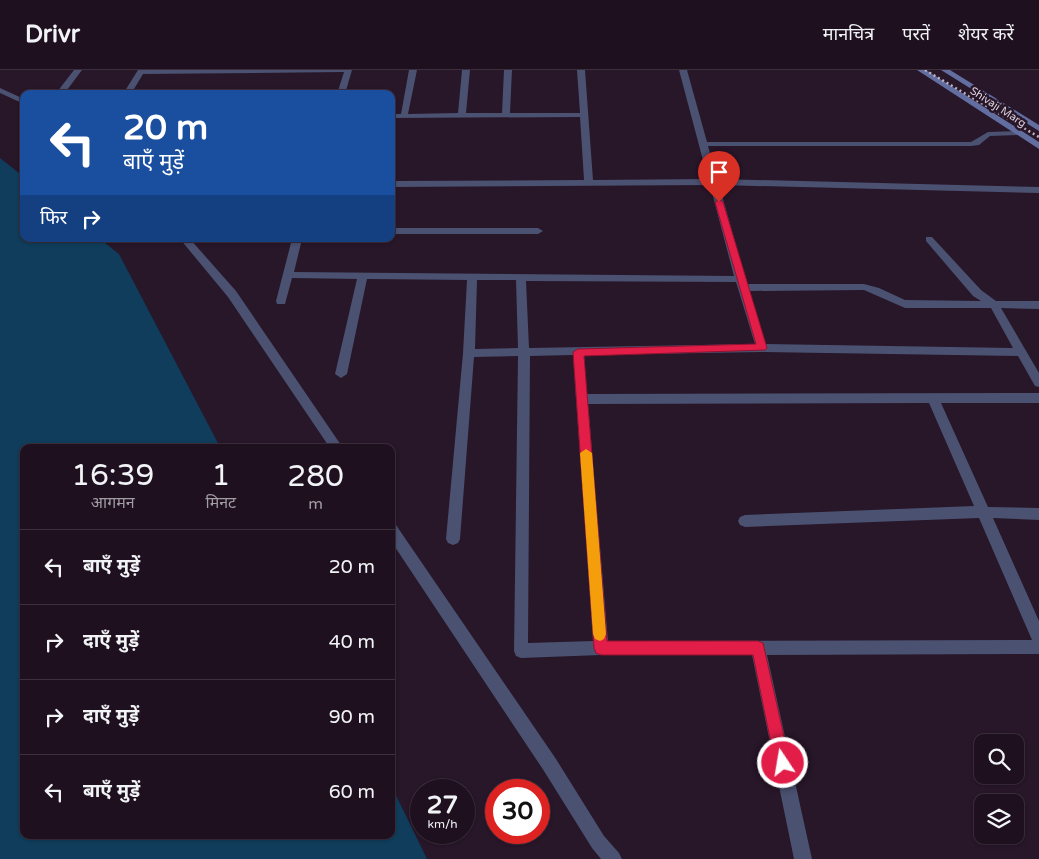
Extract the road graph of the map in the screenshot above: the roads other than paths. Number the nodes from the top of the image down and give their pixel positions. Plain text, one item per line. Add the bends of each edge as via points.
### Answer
1 (78, 70) edge
2 (414, 70) edge
3 (466, 70) edge
4 (508, 70) edge
5 (581, 70) edge
6 (683, 70) edge
7 (920, 70) edge
8 (945, 70) edge
9 (142, 71) edge
10 (0, 90) edge
11 (63, 90) edge
12 (130, 90) edge
13 (342, 90) edge
14 (20, 100) edge
15 (584, 115) junction
16 (395, 116) edge
17 (404, 116) junction
18 (462, 116) junction
19 (506, 116) junction
20 (1039, 129) edge
21 (1019, 133) junction
22 (703, 144) junction
23 (1039, 146) edge
24 (589, 182) junction
25 (713, 182) junction
26 (395, 184) edge
27 (1039, 190) edge
28 (395, 231) edge
29 (538, 231) dead end
30 (929, 238) dead end
31 (188, 242) edge
32 (296, 242) edge
33 (289, 275) junction
34 (363, 276) junction
35 (472, 277) junction
36 (521, 278) junction
37 (742, 283) junction
38 (281, 301) dead end
39 (994, 305) junction
40 (1039, 305) edge
41 (762, 348) junction
42 (578, 352) junction
43 (1021, 352) junction
44 (469, 353) junction
45 (524, 354) junction
46 (341, 374) dead end
47 (1039, 383) edge
48 (932, 398) junction
49 (1039, 398) edge
50 (582, 399) junction
51 (334, 444) edge
52 (982, 512) junction
53 (1039, 514) edge
54 (745, 521) dead end
55 (395, 535) edge
56 (453, 539) dead end
57 (1039, 638) edge
58 (1039, 647) edge
59 (601, 648) junction
60 (758, 648) junction
61 (613, 859) edge
62 (803, 859) edge

1 - 11 street
2 - 17 street
3 - 18 street
4 - 19 street
5 - 15 street
6 - 22 street
7 - 21 main road, Shivaji Marg
8 - 20 main road, Shivaji Marg
9 - 12 street
9 - 13 street via 348,70
10 - 14 street
15 - 19 street
15 - 24 street
16 - 17 street
17 - 18 street
18 - 19 street
21 - 22 street via 988,134 970,144
21 - 23 main road, Shivaji Marg
22 - 25 street
24 - 25 street
24 - 26 street
25 - 27 street
25 - 37 street
28 - 29 street
30 - 39 street via 976,294
31 - 51 street via 232,294
32 - 33 street
33 - 34 street
33 - 38 street
34 - 35 street
34 - 46 street
35 - 36 street
35 - 44 street
36 - 37 street
36 - 45 street
37 - 39 street via 872,288 905,304
37 - 41 street
39 - 40 street
39 - 43 street
41 - 42 street
41 - 43 street
42 - 45 street
42 - 50 street
43 - 47 street
44 - 45 street
44 - 56 street
45 - 59 street via 522,651
48 - 49 street
48 - 50 street
48 - 52 street
50 - 59 street
52 - 53 street
52 - 54 street
52 - 57 street
55 - 61 street via 598,842
58 - 60 street
59 - 60 street
60 - 62 street

